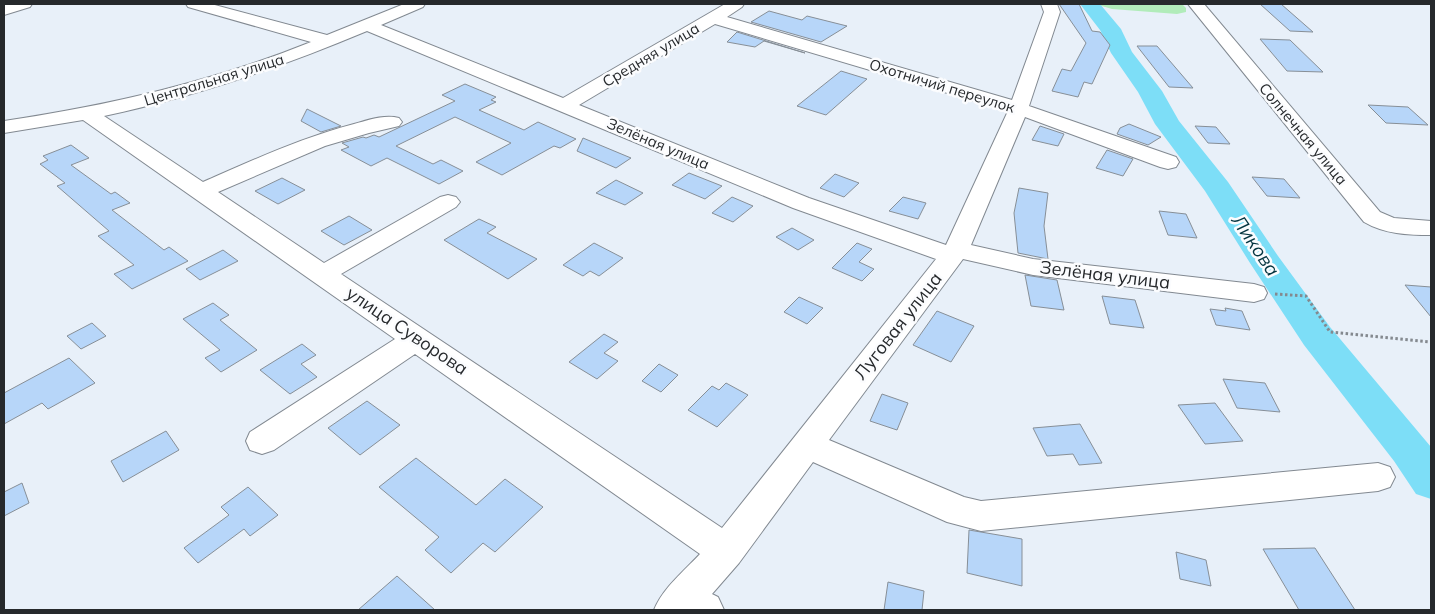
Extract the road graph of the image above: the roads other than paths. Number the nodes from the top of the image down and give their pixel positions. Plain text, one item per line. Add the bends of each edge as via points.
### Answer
1 (24, 4) edge
2 (194, 4) edge
3 (417, 4) edge
4 (736, 4) edge
5 (1049, 4) edge
6 (1196, 4) edge
7 (391, 8) edge
8 (4, 10) edge
9 (714, 18) junction
10 (367, 25) junction
11 (328, 41) junction
12 (565, 105) junction
13 (1018, 110) junction
14 (86, 114) junction
15 (392, 122) dead end
16 (4, 127) edge
17 (1168, 162) dead end
18 (200, 192) junction
19 (448, 202) dead end
20 (1431, 228) edge
21 (955, 253) junction
22 (323, 274) junction
23 (1267, 294) road end
24 (418, 338) junction
25 (262, 441) dead end
26 (806, 445) junction
27 (1378, 478) dead end
28 (726, 550) junction
29 (686, 608) edge

1 - 8 street
2 - 11 street
3 - 7 street, Центральная улица
4 - 9 street, Средняя улица
5 - 13 street, Луговая улица via 1052,12
6 - 20 street, Солнечная улица via 1372,216 1392,226
7 - 10 street, Центральная улица
9 - 12 street, Средняя улица
9 - 13 street, Охотничий переулок
10 - 11 street, Центральная улица
10 - 12 street, Зелёная улица
11 - 14 street, Центральная улица via 207,85
12 - 21 street, Зелёная улица via 801,203
13 - 17 street, Охотничий переулок
13 - 21 street, Луговая улица
14 - 16 street, Центральная улица
14 - 18 street, улица Суворова
15 - 18 street via 334,134
18 - 22 street, улица Суворова
19 - 22 street
21 - 23 street, Зелёная улица via 1033,267
21 - 26 street, Луговая улица
22 - 24 street, улица Суворова
24 - 25 street
24 - 28 street, улица Суворова
26 - 27 street via 960,511 981,516
26 - 28 street, Луговая улица
28 - 29 street, Луговая улица

